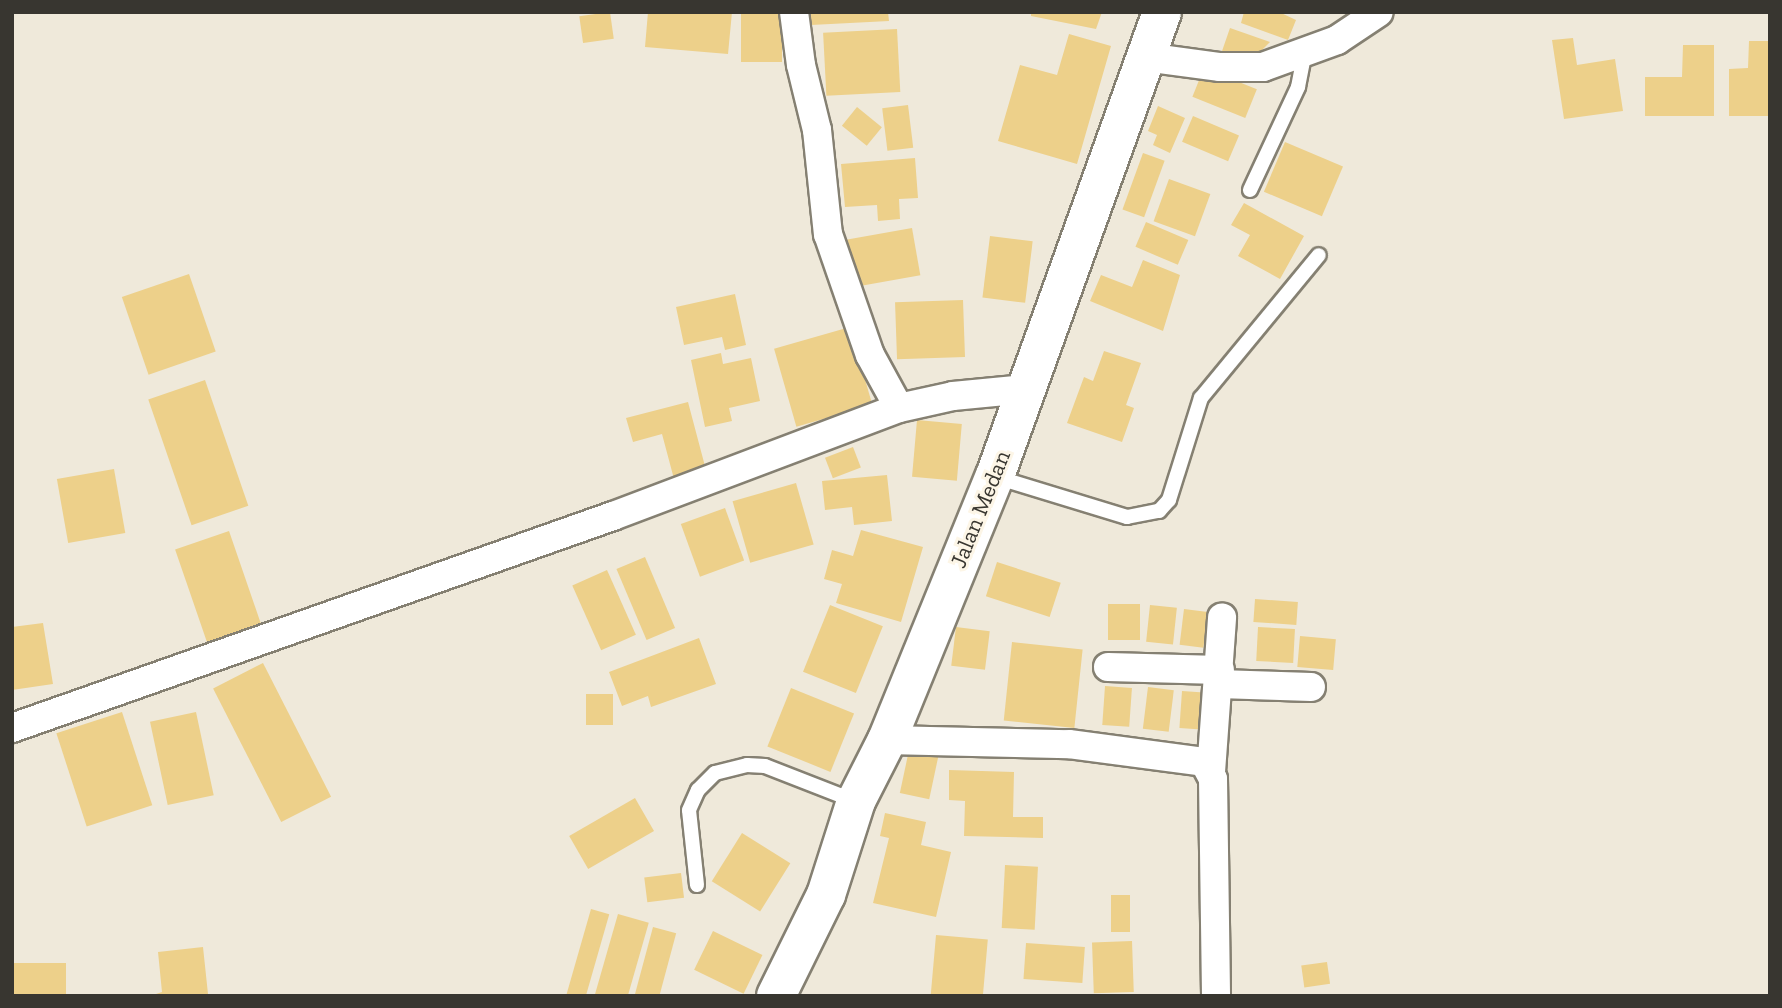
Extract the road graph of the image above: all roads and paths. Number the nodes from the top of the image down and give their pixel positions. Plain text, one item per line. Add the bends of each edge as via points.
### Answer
1 (794, 12) edge
2 (1162, 12) edge
3 (1378, 12) edge
4 (1304, 55) junction
5 (1145, 57) junction
6 (1250, 190) dead end
7 (1319, 255) dead end
8 (1026, 389) junction
9 (899, 408) junction
10 (995, 477) junction
11 (1222, 617) dead end
12 (1108, 667) dead end
13 (1219, 677) junction
14 (1311, 687) dead end
15 (12, 729) edge
16 (887, 740) junction
17 (1211, 772) junction
18 (856, 802) junction
19 (697, 885) dead end
20 (776, 996) edge
21 (1216, 996) edge

1 - 9 street via 817,130 828,234 870,355
2 - 5 highway, Jalan Medan
3 - 4 street via 1337,40
4 - 5 street via 1263,67 1220,67
4 - 6 lane via 1297,87
5 - 8 highway, Jalan Medan
7 - 10 lane via 1201,398 1169,500 1159,511 1127,517
8 - 9 street via 953,396
8 - 10 highway, Jalan Medan
9 - 15 street via 613,516
10 - 16 highway, Jalan Medan
11 - 13 street
12 - 13 street
13 - 14 street
13 - 17 street
16 - 17 street via 1069,744 1199,759
16 - 18 highway, Jalan Medan
17 - 21 street
18 - 19 lane via 765,766 747,765 715,774 698,790 689,810
18 - 20 highway, Jalan Medan via 826,895

